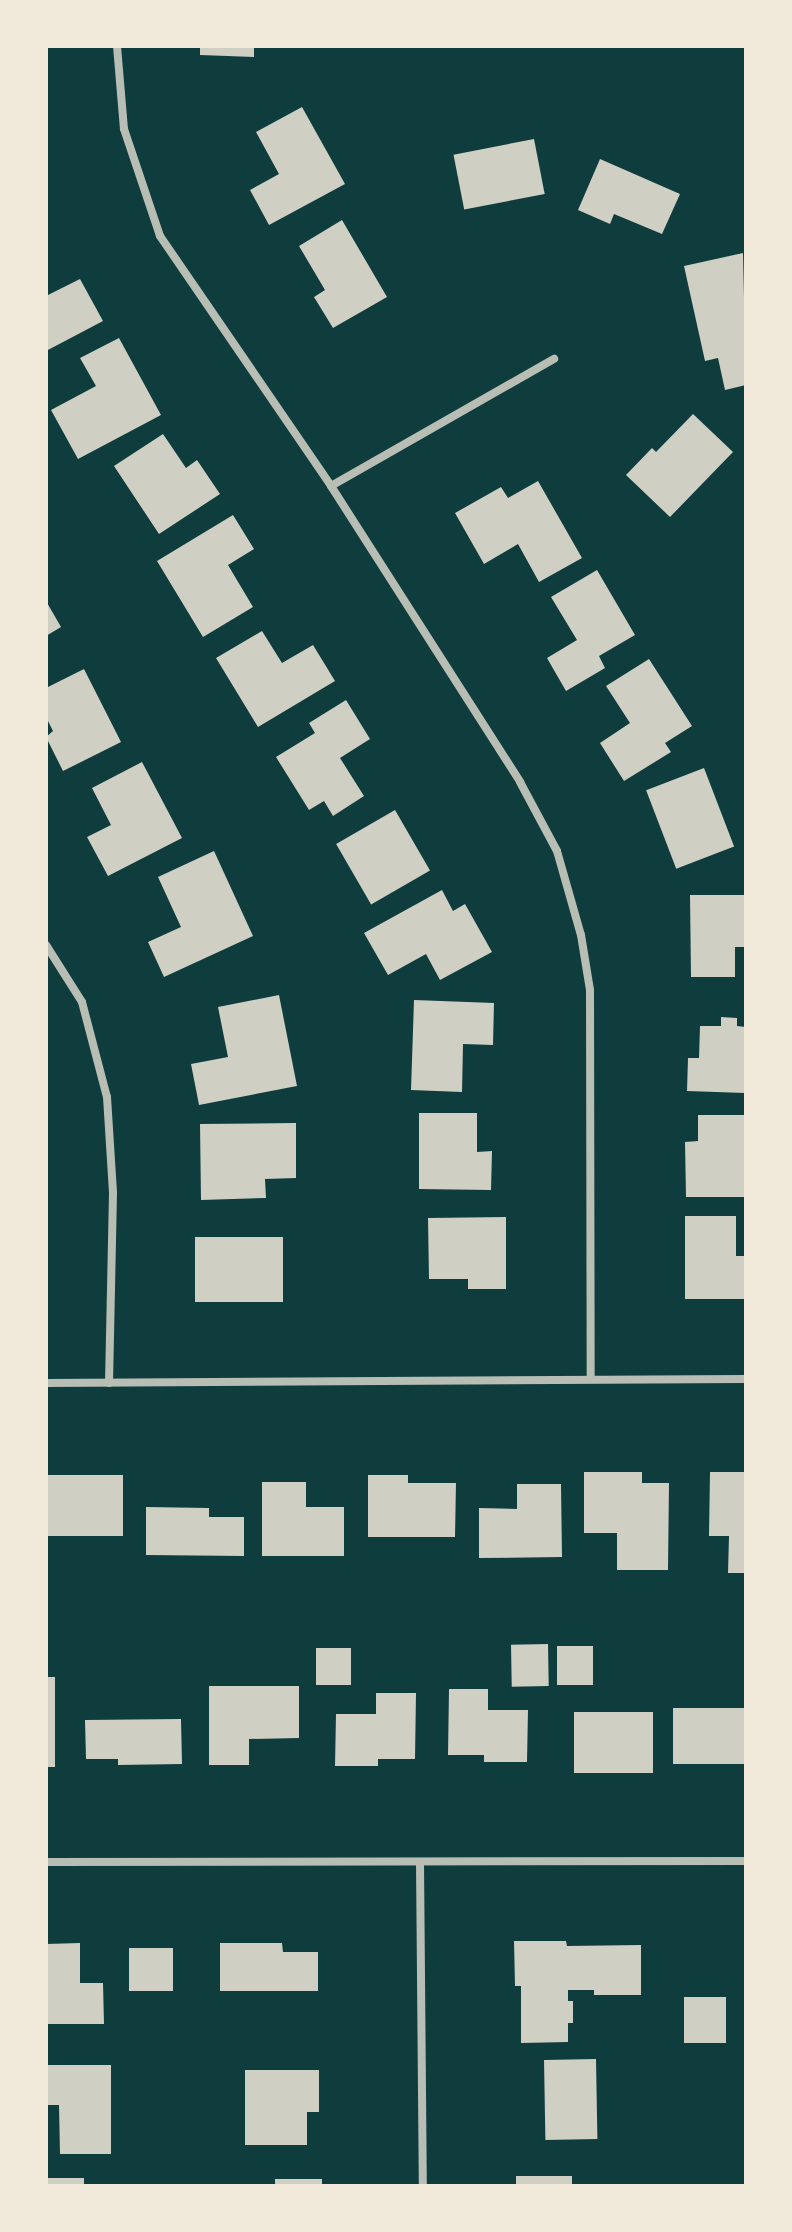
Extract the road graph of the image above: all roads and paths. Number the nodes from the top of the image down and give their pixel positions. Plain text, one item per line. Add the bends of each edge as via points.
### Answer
1 (117, 46) edge
2 (554, 359) dead end
3 (331, 486) junction
4 (46, 945) edge
5 (591, 1379) junction
6 (746, 1379) edge
7 (46, 1383) edge
8 (109, 1383) junction
9 (746, 1861) edge
10 (46, 1862) edge
11 (420, 1862) junction
12 (423, 2186) edge

1 - 3 street via 124,129 160,236
2 - 3 street
3 - 5 street via 520,782 557,851 590,990
4 - 8 street via 82,1002 107,1097 113,1193
5 - 6 street
5 - 8 street
7 - 8 street
9 - 11 street
10 - 11 street
11 - 12 street

